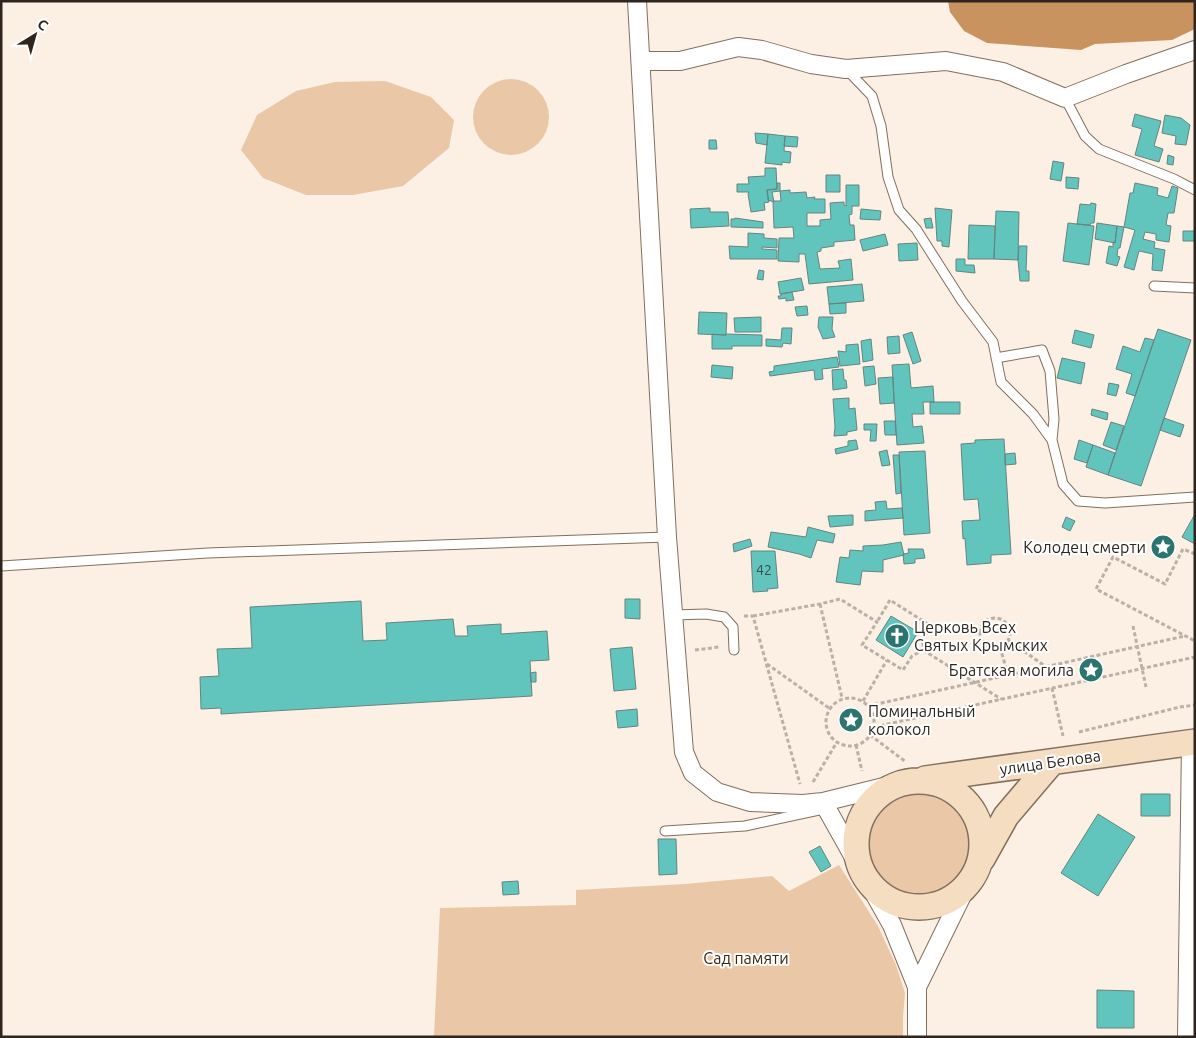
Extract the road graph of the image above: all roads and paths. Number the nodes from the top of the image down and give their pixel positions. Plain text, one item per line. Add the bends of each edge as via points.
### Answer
1 (637, 1) edge
2 (1195, 50) edge
3 (641, 61) junction
4 (846, 69) junction
5 (1065, 98) junction
6 (1195, 190) edge
7 (1154, 286) dead end
8 (1195, 288) edge
9 (996, 358) junction
10 (1052, 440) junction
11 (1195, 497) edge
12 (667, 536) junction
13 (1195, 554) edge
14 (1, 566) edge
15 (820, 604) junction
16 (673, 615) junction
17 (753, 616) junction
18 (724, 617) junction
19 (877, 622) junction
20 (1133, 626) dead end
21 (1185, 636) junction
22 (1008, 640) junction
23 (1195, 641) edge
24 (1000, 647) junction
25 (1137, 647) junction
26 (734, 648) joint
27 (692, 650) dead end
28 (923, 650) junction
29 (1195, 657) edge
30 (887, 660) junction
31 (766, 664) junction
32 (1045, 667) junction
33 (1142, 668) junction
34 (1008, 675) junction
35 (975, 682) junction
36 (1146, 687) dead end
37 (1052, 688) junction
38 (842, 699) junction
39 (1002, 699) junction
40 (863, 701) junction
41 (1195, 705) edge
42 (868, 706) junction
43 (829, 708) junction
44 (874, 727) junction
45 (870, 736) junction
46 (837, 742) junction
47 (1193, 742) edge
48 (856, 745) junction
49 (1052, 762) junction
50 (906, 773) junction
51 (864, 779) dead end
52 (813, 783) dead end
53 (802, 792) dead end
54 (825, 805) junction
55 (665, 831) dead end
56 (970, 879) junction
57 (867, 880) junction
58 (918, 987) junction
59 (917, 1037) edge
60 (1187, 1037) edge

1 - 3 street
2 - 5 street
3 - 4 street via 680,61 738,46
3 - 12 street
4 - 5 street via 946,61 1003,72
4 - 9 lane via 872,96 881,126 888,178 899,210 916,229 992,342
5 - 6 lane via 1086,136 1099,149
7 - 8 lane
9 - 10 lane via 1001,382 1034,414
9 - 10 lane via 1042,350 1050,371 1054,419
10 - 11 lane via 1063,484 1078,501 1106,503
12 - 14 lane via 208,553
12 - 16 street
13 - 21 path via 1184,549 1165,584 1113,557 1096,589
15 - 17 path
15 - 19 path via 840,599
15 - 38 path
16 - 18 lane
16 - 54 street via 684,752 693,773 716,792 750,802
17 - 18 path
17 - 31 path
18 - 26 lane via 733,627
19 - 28 path via 890,600 932,626 923,638
19 - 30 path via 862,645
20 - 25 path
21 - 23 path
21 - 25 path
22 - 24 path
22 - 24 path via 1010,632 1003,620 987,620 980,630 980,637 990,647
22 - 32 path
24 - 34 path
25 - 32 path
25 - 33 path
26 - 27 path
28 - 30 path via 912,656 903,670
28 - 35 path
29 - 33 path
30 - 40 path
31 - 43 path
31 - 53 path
32 - 34 path
33 - 36 path
33 - 37 path
34 - 35 path
35 - 39 path
35 - 42 path
37 - 39 path
37 - 41 path via 1063,736
38 - 40 path via 854,697
38 - 43 path
39 - 44 path
40 - 42 path
42 - 44 path via 874,716
43 - 46 path via 827,732
44 - 45 path
45 - 48 path
45 - 50 path
46 - 48 path via 846,746
46 - 52 path
47 - 49 main road, улица Белова
47 - 60 street
48 - 51 path
49 - 50 main road, улица Белова
49 - 56 main road via 1006,816
50 - 54 street
50 - 56 main road via 919,781 948,788 970,808 981,836 981,851 978,866
50 - 57 main road via 877,796 860,821 856,852
54 - 55 lane via 745,826
54 - 57 street
56 - 57 main road via 948,899 934,905 919,906 904,905 890,899
56 - 58 street
57 - 58 street via 892,925
58 - 59 street

